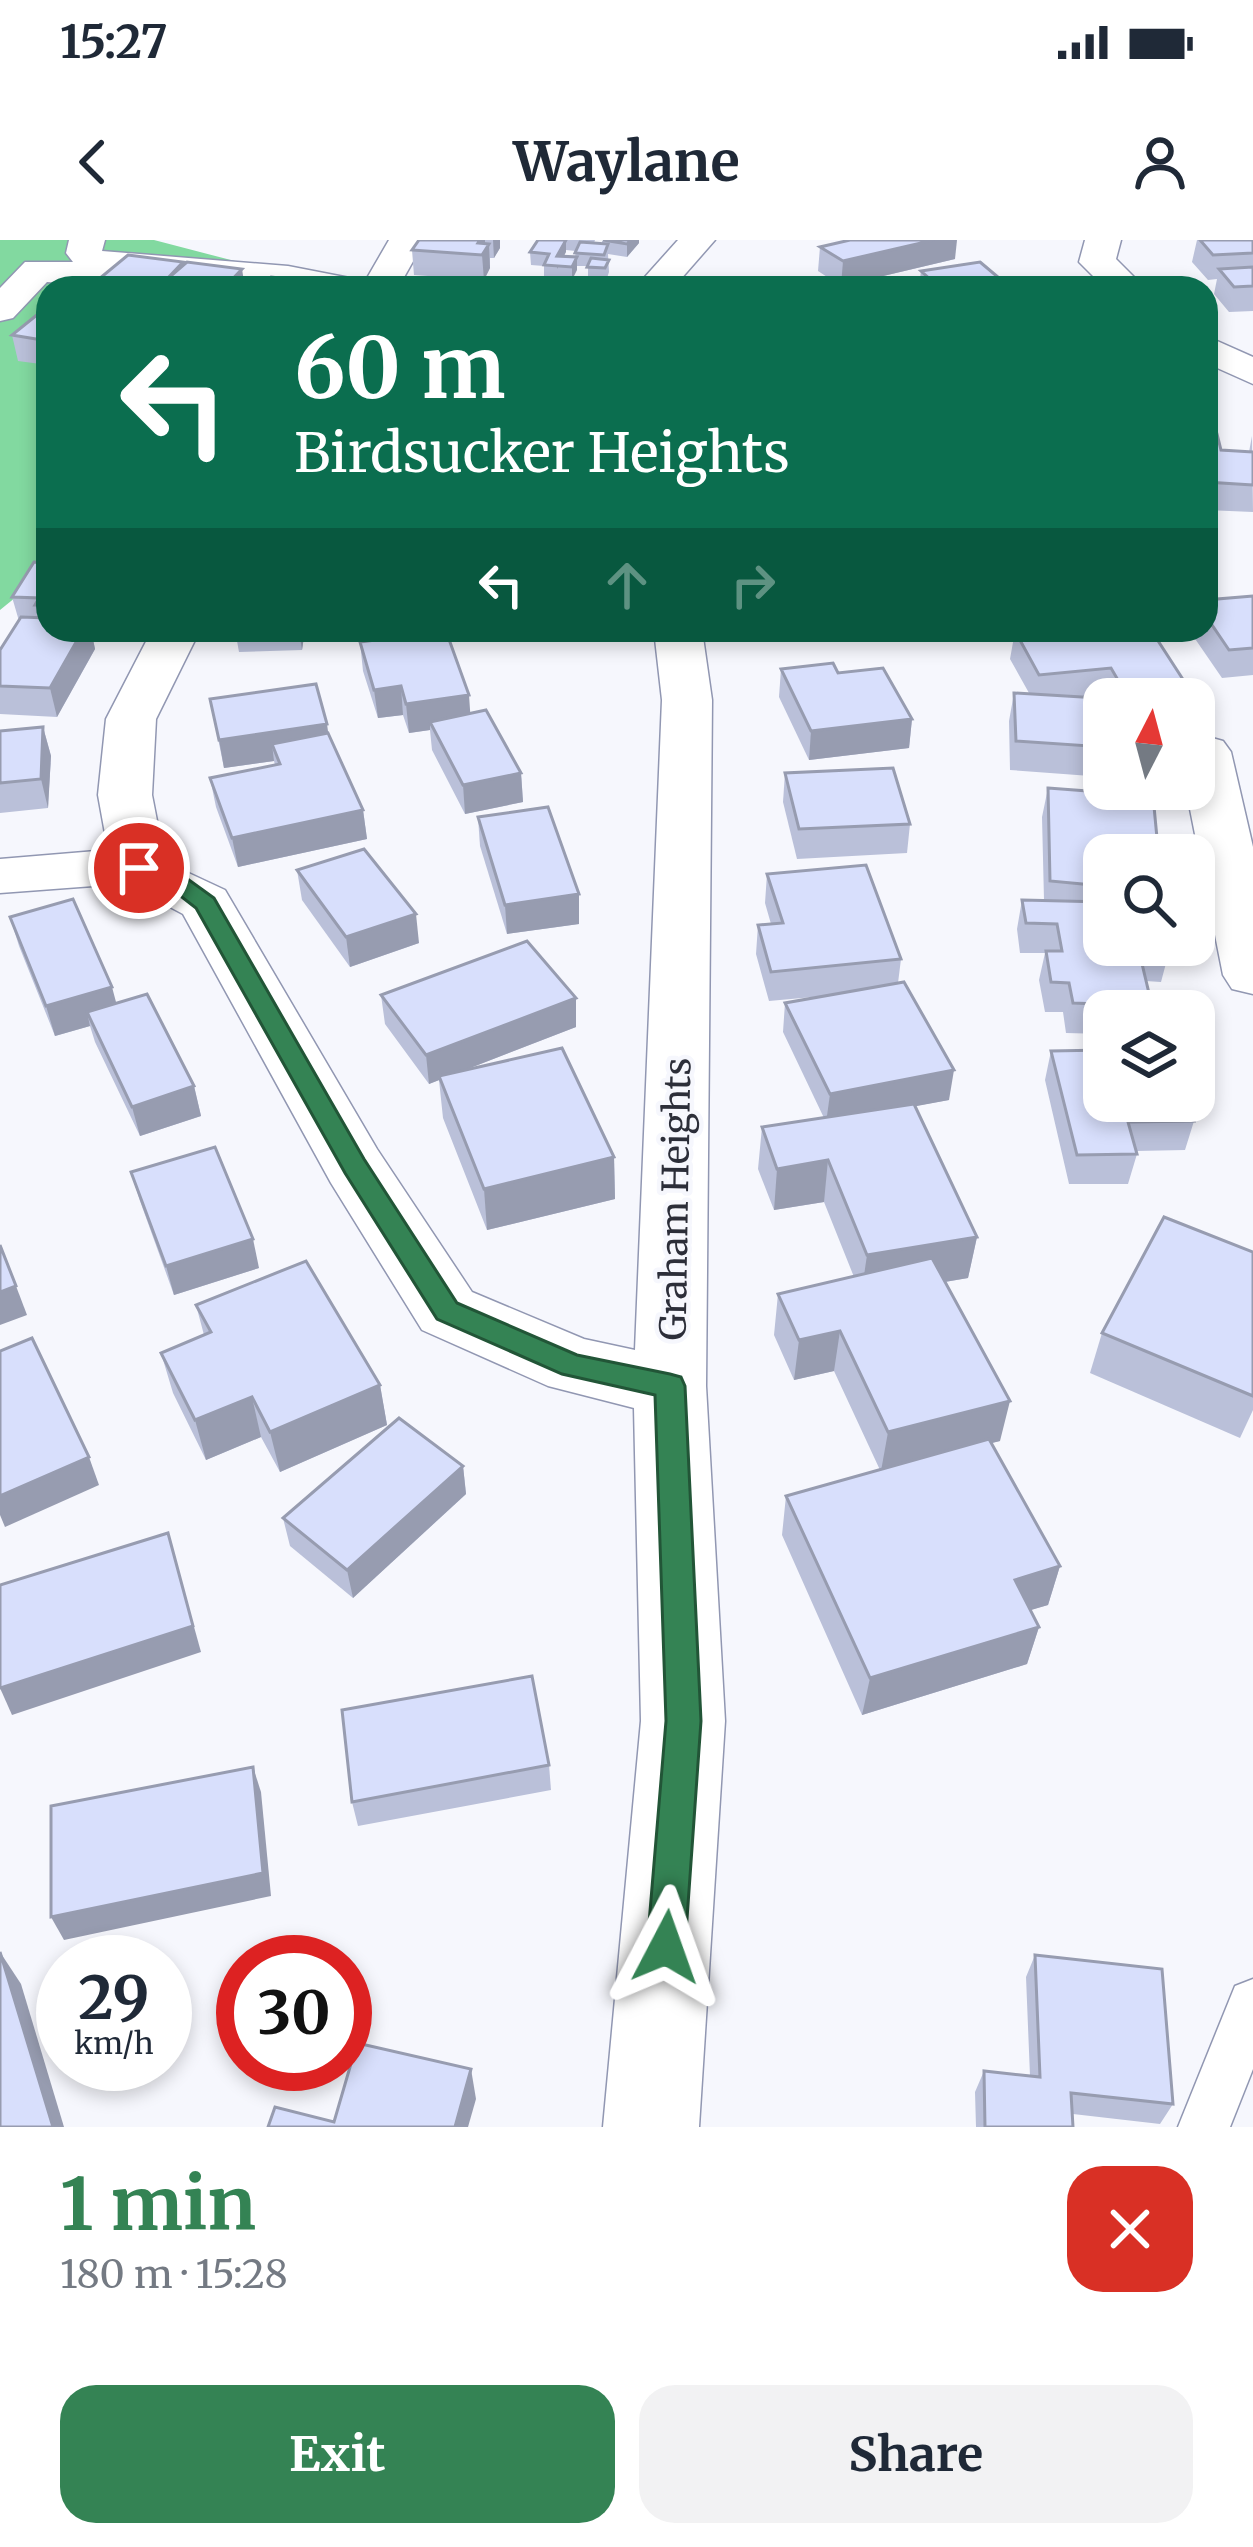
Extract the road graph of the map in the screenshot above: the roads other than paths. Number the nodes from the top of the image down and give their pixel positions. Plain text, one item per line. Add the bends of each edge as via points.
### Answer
1 (87, 240) edge
2 (407, 240) edge
3 (697, 240) edge
4 (1103, 240) edge
5 (106, 276) edge
6 (276, 276) edge
7 (387, 276) edge
8 (664, 276) edge
9 (1113, 276) edge
10 (0, 310) edge
11 (1218, 354) edge
12 (1253, 372) edge
13 (170, 642) edge
14 (679, 642) edge
15 (1215, 798) edge
16 (139, 868) junction
17 (0, 876) edge
18 (1253, 975) edge
19 (670, 1386) junction
20 (1253, 2004) edge
21 (651, 2127) edge
22 (1204, 2127) edge

1 - 6 street via 92,261
2 - 7 street
3 - 8 street
4 - 9 street via 1097,262
5 - 10 street via 38,270
11 - 12 street
13 - 16 street via 131,719 125,795
14 - 19 street, Graham Heights via 687,700
15 - 18 street
16 - 17 street via 50,867
16 - 19 street via 205,903 354,1166 447,1311 573,1366
19 - 21 street, Graham Heights via 683,1721
20 - 22 lane

